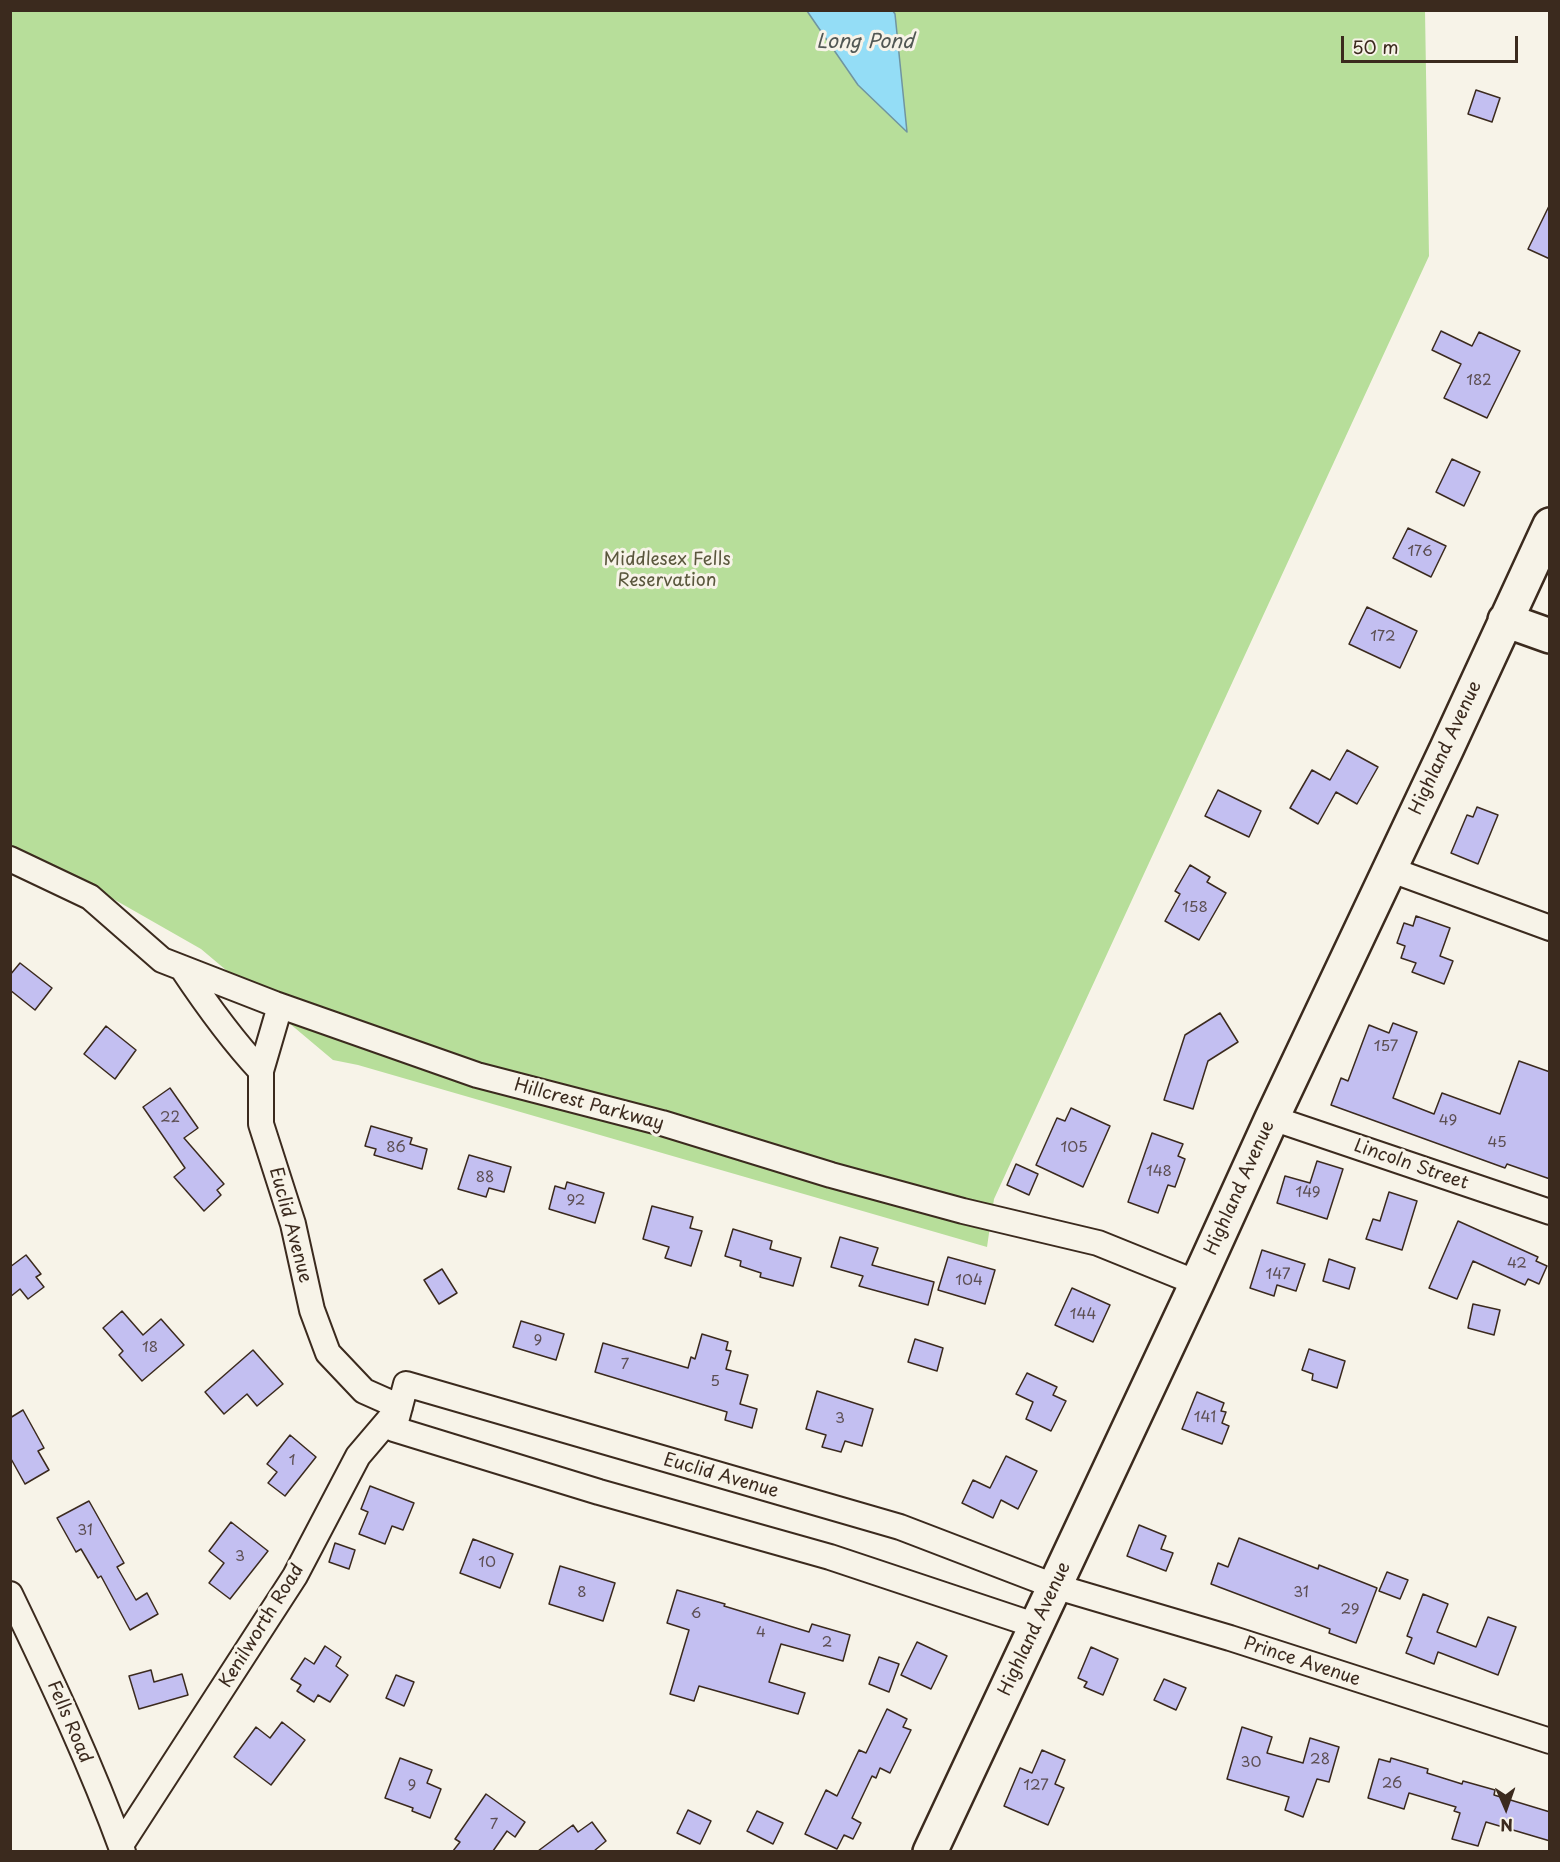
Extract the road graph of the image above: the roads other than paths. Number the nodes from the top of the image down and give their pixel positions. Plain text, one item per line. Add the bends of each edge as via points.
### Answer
1 (1550, 525) edge
2 (1505, 620) junction
3 (1550, 636) edge
4 (10, 859) edge
5 (1389, 869) junction
6 (1550, 928) edge
7 (182, 968) junction
8 (280, 1006) junction
9 (261, 1071) junction
10 (1272, 1118) junction
11 (1550, 1212) edge
12 (1197, 1283) junction
13 (400, 1407) junction
14 (1054, 1586) junction
15 (10, 1594) edge
16 (1037, 1626) junction
17 (1550, 1741) edge
18 (122, 1848) edge
19 (930, 1851) edge

1 - 2 main road, Highland Avenue
2 - 3 main road
2 - 5 main road, Highland Avenue
4 - 7 street, Hillcrest Parkway via 90,897 162,960
5 - 6 street
5 - 10 main road, Highland Avenue
7 - 8 street, Hillcrest Parkway
7 - 9 street via 211,1012
8 - 9 street, Euclid Avenue
8 - 12 street, Hillcrest Parkway via 477,1076 662,1123 963,1211 1098,1243
9 - 13 street, Euclid Avenue via 261,1124 293,1224 312,1310 328,1353 364,1391
10 - 11 street, Lincoln Street
10 - 12 main road, Highland Avenue
12 - 14 main road, Highland Avenue
13 - 14 street, Euclid Avenue via 406,1384 900,1527
13 - 16 street via 394,1429 830,1557
13 - 18 street, Kenilworth Road via 358,1456 295,1576
14 - 16 main road, Highland Avenue
14 - 17 street, Prince Avenue
15 - 18 street, Fells Road via 47,1669
16 - 19 main road, Highland Avenue

